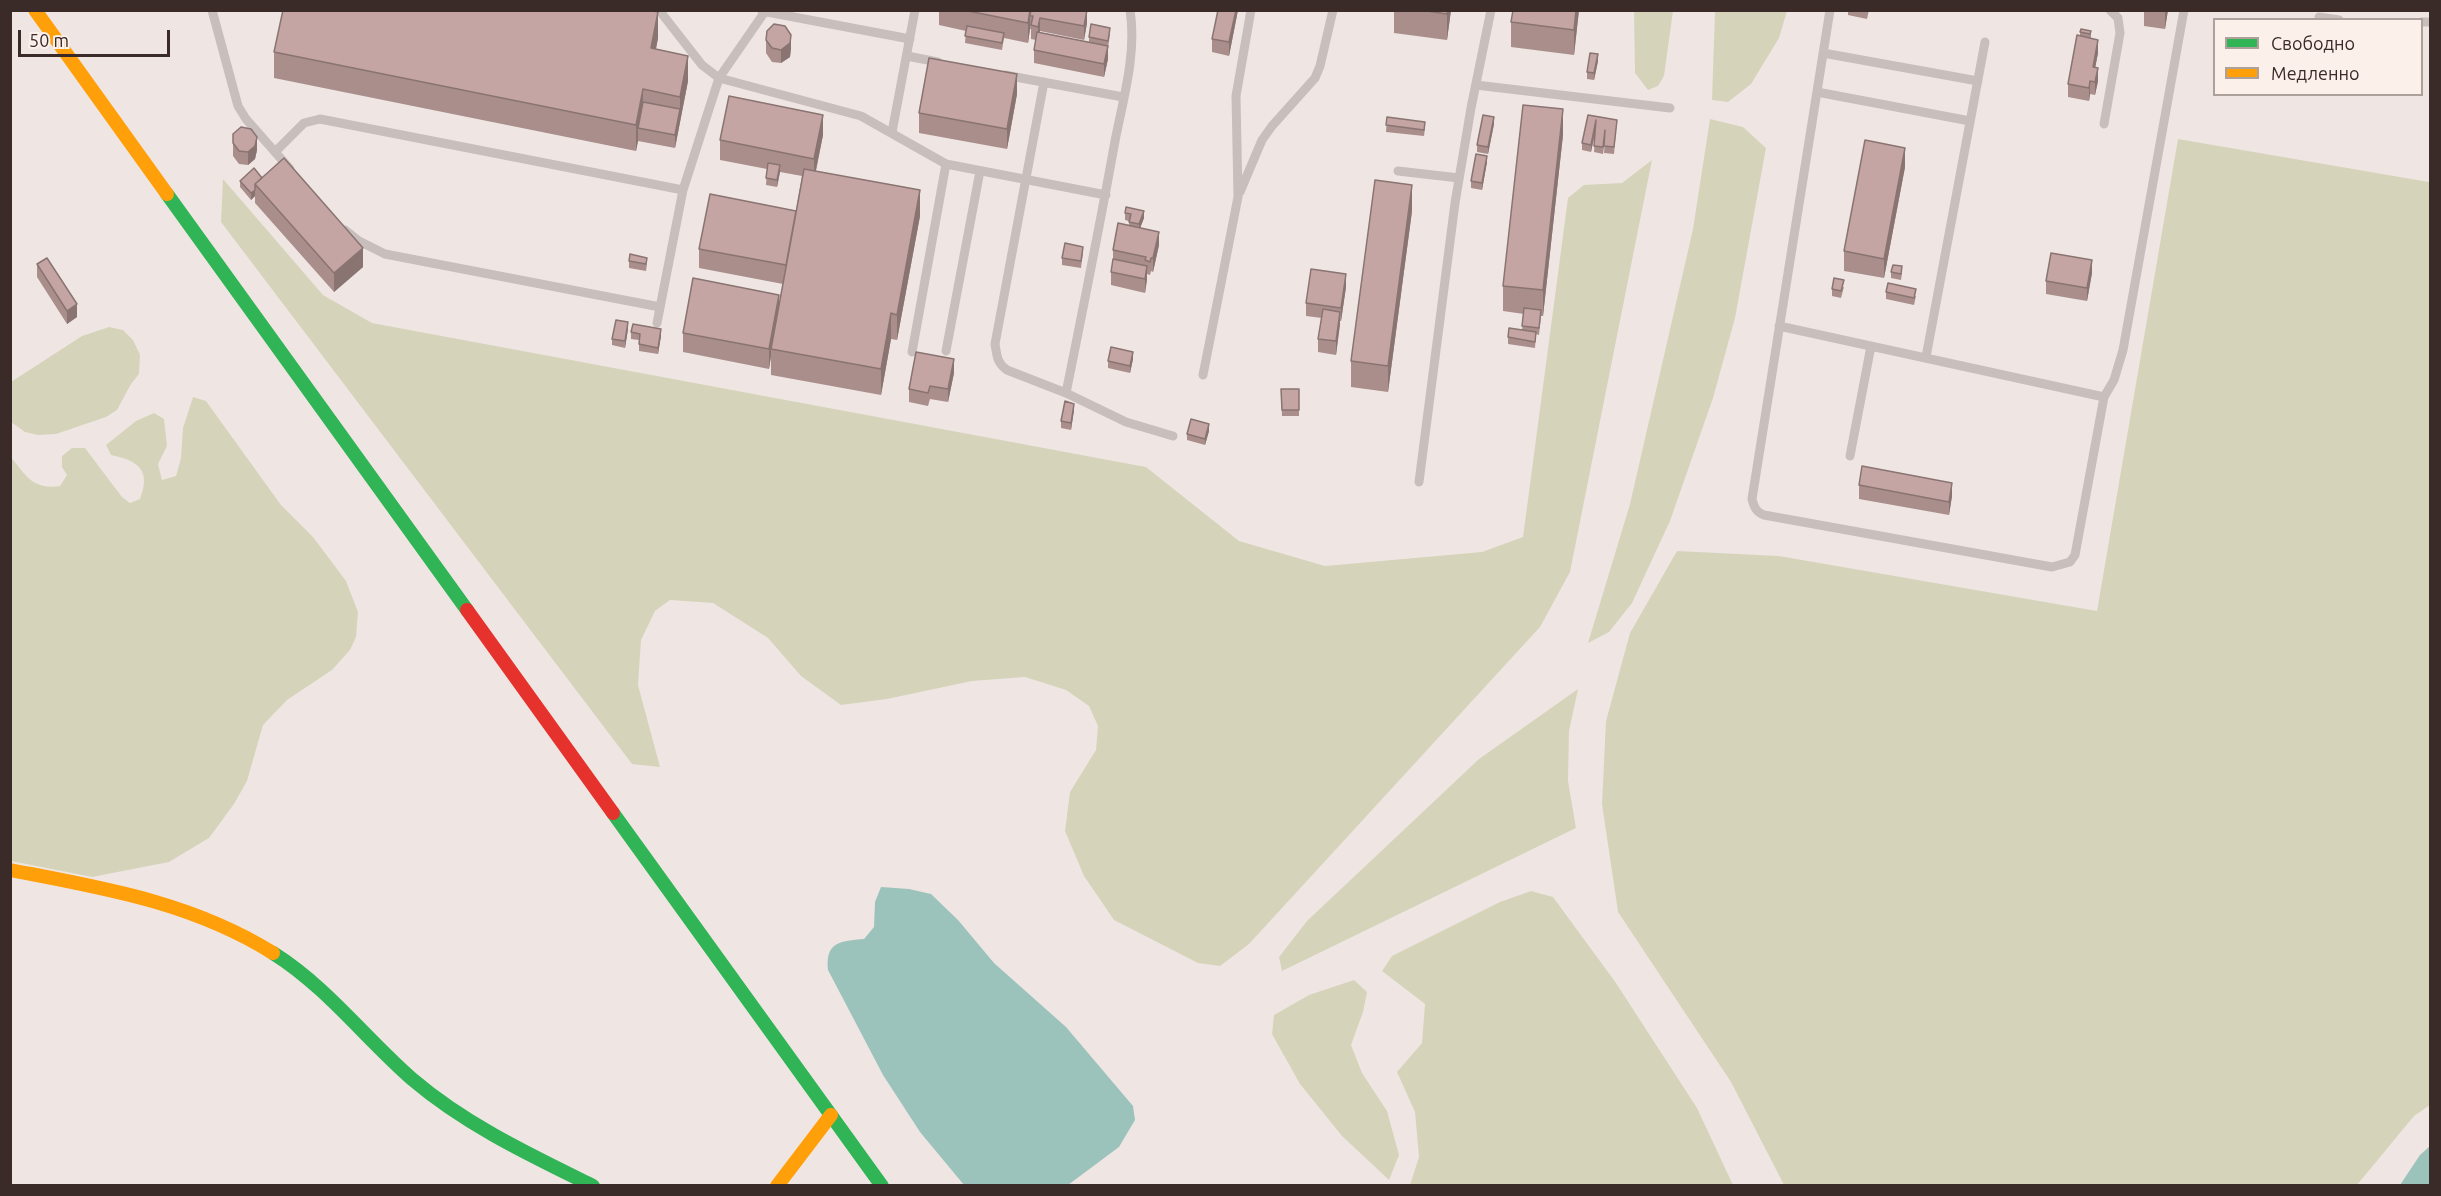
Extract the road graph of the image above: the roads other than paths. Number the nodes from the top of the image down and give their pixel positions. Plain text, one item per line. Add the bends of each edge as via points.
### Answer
1 (35, 10) edge
2 (212, 10) edge
3 (658, 10) edge
4 (760, 10) edge
5 (915, 10) edge
6 (1130, 10) edge
7 (1251, 10) edge
8 (1333, 10) edge
9 (1491, 10) edge
10 (1830, 10) edge
11 (2110, 10) edge
12 (2184, 10) edge
13 (766, 11) edge
14 (2319, 17) dead end
15 (2326, 18) edge
16 (910, 39) junction
17 (1985, 42) dead end
18 (1823, 53) junction
19 (907, 56) junction
20 (952, 65) edge
21 (998, 73) edge
22 (719, 78) junction
23 (1978, 81) junction
24 (1044, 82) junction
25 (1476, 85) junction
26 (1816, 92) junction
27 (1124, 97) junction
28 (1670, 108) dead end
29 (1970, 121) junction
30 (2104, 124) dead end
31 (892, 132) junction
32 (275, 152) junction
33 (946, 164) junction
34 (980, 171) junction
35 (1398, 171) dead end
36 (1459, 178) junction
37 (299, 179) edge
38 (1025, 180) junction
39 (684, 189) junction
40 (1106, 195) junction
41 (1238, 197) junction
42 (338, 223) edge
43 (660, 307) junction
44 (657, 323) dead end
45 (1779, 326) junction
46 (1871, 346) junction
47 (946, 351) dead end
48 (912, 352) dead end
49 (1926, 357) junction
50 (1203, 375) dead end
51 (1066, 393) junction
52 (2104, 397) junction
53 (1173, 436) dead end
54 (1850, 456) dead end
55 (1419, 482) dead end
56 (10, 870) edge
57 (831, 1115) junction
58 (593, 1185) edge
59 (777, 1185) edge
60 (882, 1185) edge

1 - 57 main road
2 - 32 lane via 238,106
3 - 22 lane via 702,65
4 - 13 lane
5 - 16 lane
6 - 27 lane via 1132,45
7 - 41 lane via 1236,96
8 - 41 lane via 1315,78 1262,140
9 - 25 lane
10 - 18 lane
11 - 30 lane via 2118,18 2120,33
12 - 52 lane via 2123,350
13 - 16 lane
13 - 22 lane
14 - 15 lane
16 - 19 lane
17 - 23 lane
18 - 23 lane
18 - 26 lane
19 - 20 lane
19 - 31 lane
21 - 24 lane
22 - 31 lane via 861,116
22 - 39 lane
23 - 29 lane
24 - 27 lane
24 - 38 lane
25 - 28 lane
25 - 36 lane
26 - 29 lane
26 - 45 lane
27 - 40 lane
29 - 49 lane
31 - 33 lane
32 - 37 lane
32 - 39 lane via 304,123 320,119
33 - 34 lane
33 - 48 lane
34 - 38 lane
34 - 47 lane
35 - 36 lane
36 - 55 lane
38 - 40 lane
38 - 51 lane via 995,344 997,357 1006,370
39 - 43 lane
40 - 51 lane
41 - 50 lane
42 - 43 lane via 359,241 385,254
43 - 44 lane
45 - 46 lane
45 - 52 lane via 1752,499 1764,515 2062,566 2075,555
46 - 49 lane
46 - 54 lane
49 - 52 lane
51 - 53 lane via 1126,422
56 - 58 main road via 140,896 220,925 267,949 305,975 411,1078 453,1113
57 - 59 main road
57 - 60 main road

